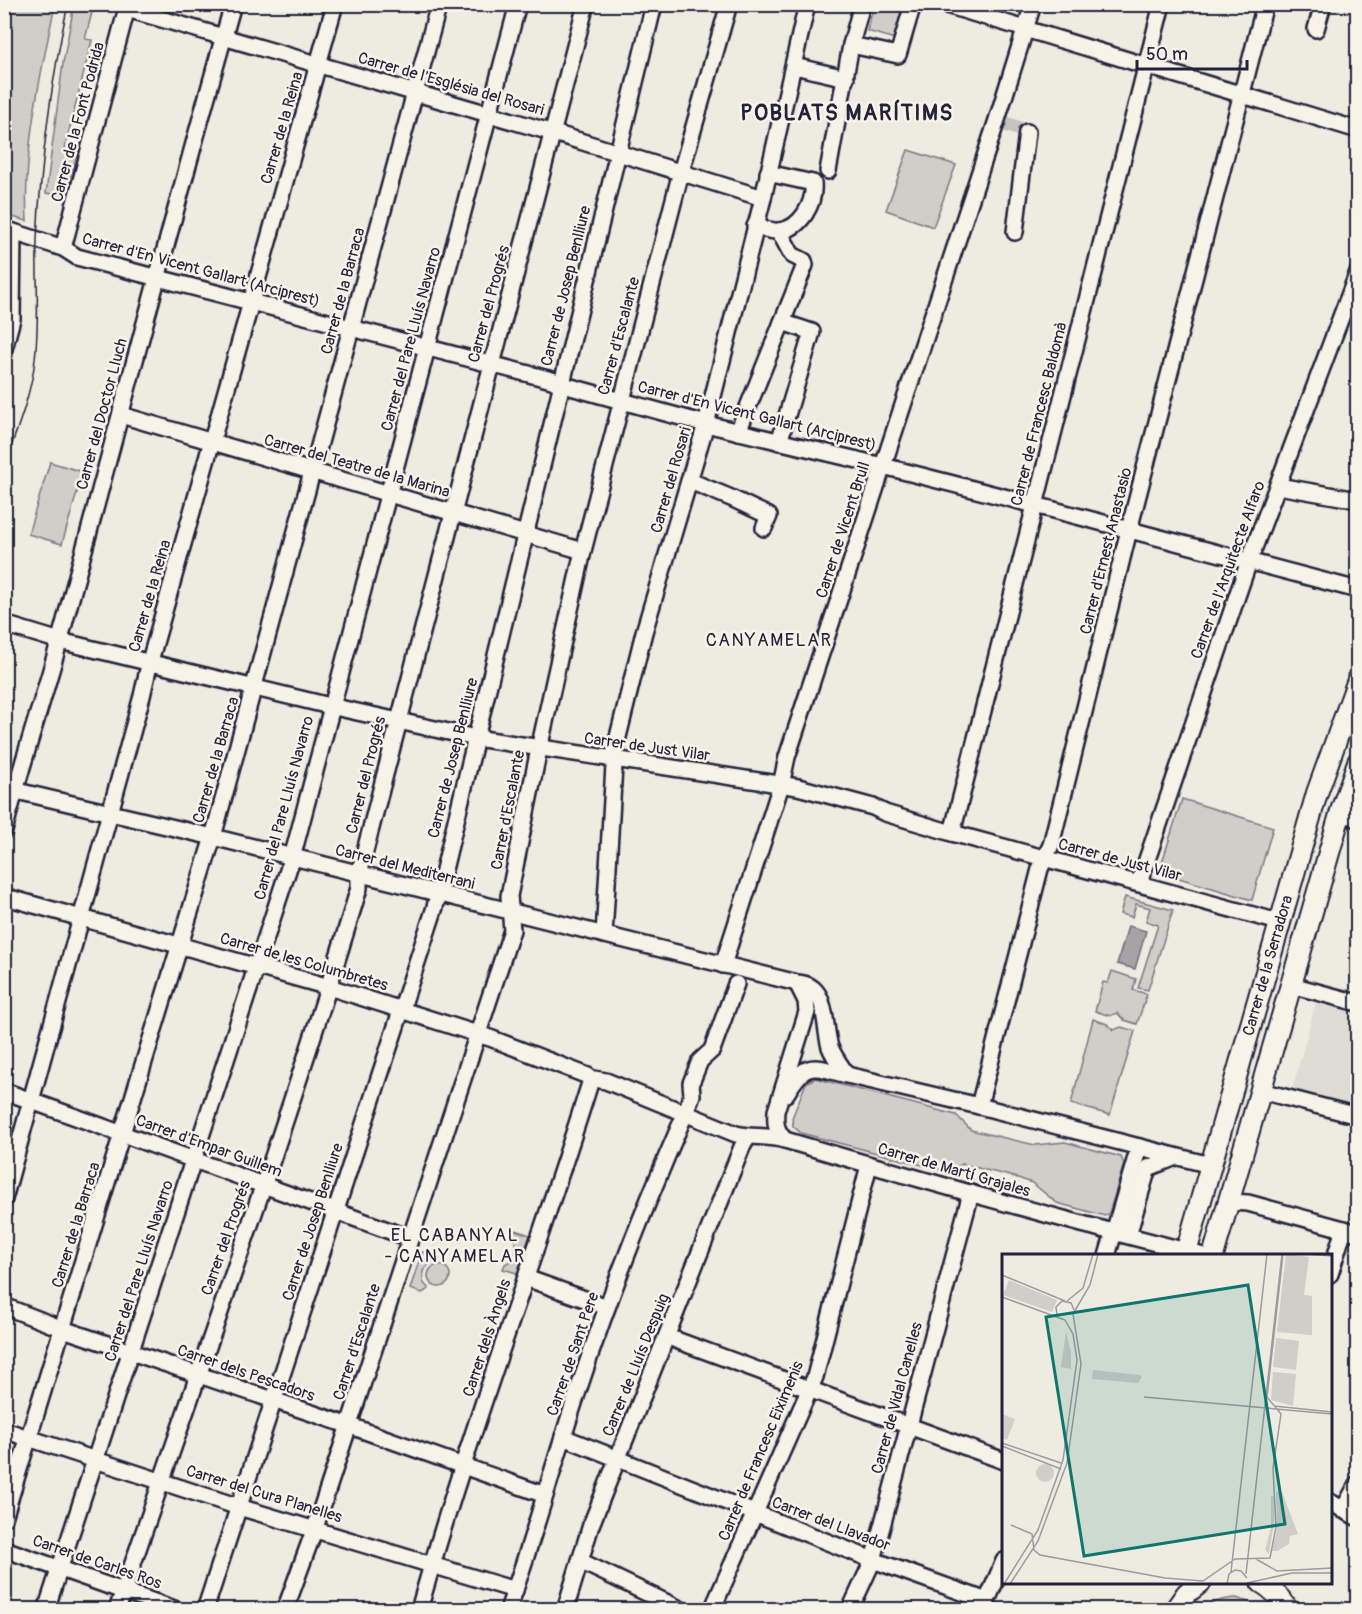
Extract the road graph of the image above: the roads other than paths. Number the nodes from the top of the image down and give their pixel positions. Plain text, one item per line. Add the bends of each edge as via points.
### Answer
1 (232, 4) edge
2 (335, 4) edge
3 (439, 4) edge
4 (518, 4) edge
5 (586, 4) edge
6 (654, 4) edge
7 (729, 4) edge
8 (807, 4) edge
9 (862, 4) edge
10 (913, 4) edge
11 (943, 4) edge
12 (1033, 4) edge
13 (1162, 4) edge
14 (1265, 4) edge
15 (1323, 4) edge
16 (128, 7) edge
17 (1025, 28) junction
18 (1316, 29) dead end
19 (223, 37) junction
20 (851, 45) junction
21 (319, 64) junction
22 (1146, 65) junction
23 (794, 66) junction
24 (846, 78) junction
25 (416, 92) junction
26 (1242, 95) junction
27 (489, 114) junction
28 (1358, 130) edge
29 (1027, 132) dead end
30 (554, 133) junction
31 (617, 152) junction
32 (828, 171) dead end
33 (681, 172) junction
34 (768, 173) junction
35 (763, 198) junction
36 (755, 226) junction
37 (9, 231) edge
38 (779, 231) junction
39 (1015, 232) dead end
40 (63, 249) junction
41 (1357, 273) edge
42 (156, 278) junction
43 (251, 303) junction
44 (782, 322) junction
45 (351, 328) junction
46 (4, 349) edge
47 (428, 349) junction
48 (492, 365) junction
49 (560, 384) junction
50 (621, 401) junction
51 (121, 415) junction
52 (706, 424) junction
53 (738, 432) junction
54 (213, 442) junction
55 (779, 442) junction
56 (883, 466) junction
57 (313, 471) junction
58 (690, 481) junction
59 (1278, 486) junction
60 (388, 494) junction
61 (1358, 500) edge
62 (1035, 505) junction
63 (453, 513) junction
64 (764, 528) dead end
65 (1129, 530) junction
66 (525, 534) junction
67 (583, 551) junction
68 (1249, 561) junction
69 (1358, 590) edge
70 (4, 624) edge
71 (60, 640) junction
72 (150, 662) junction
73 (1358, 680) edge
74 (255, 687) junction
75 (330, 706) junction
76 (398, 722) junction
77 (476, 738) junction
78 (539, 749) junction
79 (614, 760) junction
80 (1358, 762) edge
81 (781, 785) junction
82 (10, 789) edge
83 (109, 813) junction
84 (1349, 816) edge
85 (4, 831) edge
86 (952, 833) junction
87 (213, 837) junction
88 (292, 858) junction
89 (1045, 858) junction
90 (359, 874) junction
91 (1139, 883) junction
92 (438, 894) junction
93 (6, 897) edge
94 (511, 912) junction
95 (82, 918) junction
96 (1279, 922) junction
97 (604, 935) junction
98 (180, 945) junction
99 (723, 965) junction
100 (257, 966) junction
101 (797, 983) junction
102 (736, 984) dead end
103 (1291, 985) junction
104 (329, 987) junction
105 (1358, 1003) edge
106 (401, 1010) junction
107 (478, 1035) junction
108 (847, 1075) junction
109 (591, 1077) junction
110 (4, 1091) edge
111 (1261, 1091) junction
112 (32, 1101) junction
113 (979, 1106) junction
114 (686, 1111) junction
115 (776, 1112) junction
116 (1358, 1116) edge
117 (123, 1133) junction
118 (748, 1137) junction
119 (785, 1140) junction
120 (1139, 1147) junction
121 (1176, 1156) junction
122 (194, 1160) junction
123 (869, 1165) junction
124 (1210, 1165) junction
125 (263, 1186) junction
126 (971, 1193) junction
127 (4, 1198) edge
128 (1229, 1202) junction
129 (335, 1210) junction
130 (1351, 1231) edge
131 (1121, 1234) junction
132 (401, 1235) dead end
133 (1108, 1254) edge
134 (1192, 1254) edge
135 (1214, 1254) edge
136 (1332, 1270) edge
137 (526, 1278) junction
138 (4, 1306) edge
139 (607, 1307) junction
140 (63, 1329) junction
141 (676, 1340) dead end
142 (131, 1353) junction
143 (199, 1376) junction
144 (809, 1390) junction
145 (274, 1401) junction
146 (349, 1426) junction
147 (908, 1426) junction
148 (4, 1430) edge
149 (562, 1437) junction
150 (28, 1438) junction
151 (618, 1458) junction
152 (95, 1460) junction
153 (1002, 1460) edge
154 (464, 1466) junction
155 (163, 1481) junction
156 (1358, 1483) edge
157 (546, 1495) junction
158 (1336, 1506) edge
159 (239, 1507) junction
160 (754, 1514) junction
161 (4, 1518) edge
162 (1358, 1518) edge
163 (315, 1528) junction
164 (4, 1549) edge
165 (873, 1560) junction
166 (580, 1561) junction
167 (432, 1564) junction
168 (1002, 1565) edge
169 (59, 1568) junction
170 (1198, 1584) edge
171 (1265, 1584) edge
172 (515, 1590) junction
173 (124, 1591) junction
174 (1180, 1598) edge
175 (985, 1605) edge
176 (46, 1610) edge
177 (117, 1610) edge
178 (177, 1610) edge
179 (206, 1610) edge
180 (285, 1610) edge
181 (419, 1610) edge
182 (508, 1610) edge
183 (565, 1610) edge
184 (682, 1610) edge
185 (712, 1610) edge
186 (850, 1610) edge
187 (1288, 1610) edge

1 - 19 street, Carrer del Doctor Lluch
2 - 21 street, Carrer de la Reina
3 - 25 street, Carrer de la Barraca
4 - 27 street, Carrer del Pare Lluís Navarro
5 - 30 street, Carrer del Progrés
6 - 31 street, Carrer de Josep Benlliure
7 - 33 street, Carrer d'Escalante
8 - 23 street, Carrer del Rosari
9 - 20 street
10 - 20 street via 898,55
11 - 17 street
12 - 17 street, Carrer de Vicent Brull
13 - 22 street, Carrer de Francesc Baldomà
14 - 26 street, Carrer d'Ernest Anastasio
15 - 18 street
16 - 19 street, Carrer de l'Església del Rosari
16 - 40 street, Carrer de la Font Podrida
17 - 22 street
17 - 56 street, Carrer de Vicent Brull via 1001,122
19 - 21 street, Carrer de l'Església del Rosari
19 - 42 street, Carrer del Doctor Lluch
20 - 24 street
21 - 25 street, Carrer de l'Església del Rosari
21 - 43 street, Carrer de la Reina
22 - 26 street
22 - 62 street, Carrer de Francesc Baldomà
23 - 24 street
23 - 34 street, Carrer del Rosari
24 - 32 street
25 - 27 street, Carrer de l'Església del Rosari
25 - 45 street, Carrer de la Barraca
26 - 28 street
26 - 65 street, Carrer d'Ernest Anastasio
27 - 30 street, Carrer de l'Església del Rosari
27 - 47 street, Carrer del Pare Lluís Navarro
29 - 39 street
30 - 31 street, Carrer de l'Església del Rosari
30 - 48 street, Carrer del Progrés
31 - 33 street, Carrer de l'Església del Rosari
31 - 49 street, Carrer de Josep Benlliure
33 - 35 street, Carrer de l'Església del Rosari
33 - 50 street, Carrer d'Escalante
34 - 35 street, Carrer del Rosari
34 - 38 street via 813,183 803,216 795,225
35 - 36 street, Carrer del Rosari
36 - 38 street
36 - 52 street, Carrer del Rosari
37 - 40 street, Carrer d'En Vicent Gallart (Arciprest)
37 - 46 street via 12,319
38 - 44 street via 792,255 805,265
40 - 42 street, Carrer d'En Vicent Gallart (Arciprest) via 77,257
41 - 59 street, Carrer de l'Arquitecte Alfaro
42 - 43 street, Carrer d'En Vicent Gallart (Arciprest)
42 - 51 street, Carrer del Doctor Lluch
43 - 45 street, Carrer d'En Vicent Gallart (Arciprest)
43 - 54 street, Carrer de la Reina
44 - 53 street
44 - 55 street via 812,332
45 - 47 street, Carrer d'En Vicent Gallart (Arciprest)
45 - 57 street, Carrer de la Barraca
47 - 48 street, Carrer d'En Vicent Gallart (Arciprest)
47 - 60 street, Carrer del Pare Lluís Navarro
48 - 49 street, Carrer d'En Vicent Gallart (Arciprest)
48 - 63 street, Carrer del Progrés
49 - 50 street, Carrer d'En Vicent Gallart (Arciprest)
49 - 66 street, Carrer de Josep Benlliure
50 - 52 street, Carrer d'En Vicent Gallart (Arciprest)
50 - 67 street, Carrer d'Escalante
51 - 54 street, Carrer del Teatre de la Marina
51 - 71 street, Carrer del Doctor Lluch
52 - 53 street, Carrer d'En Vicent Gallart (Arciprest)
52 - 58 street, Carrer del Rosari
53 - 55 street, Carrer d'En Vicent Gallart (Arciprest)
54 - 57 street, Carrer del Teatre de la Marina
54 - 72 street, Carrer de la Reina
55 - 56 street, Carrer d'En Vicent Gallart (Arciprest)
56 - 62 street, Carrer d'En Vicent Gallart (Arciprest)
56 - 81 street, Carrer de Vicent Brull
57 - 60 street, Carrer del Teatre de la Marina
57 - 74 street, Carrer de la Barraca
58 - 64 street via 769,516
58 - 79 street, Carrer del Rosari via 644,632
59 - 61 street
59 - 68 street, Carrer de l'Arquitecte Alfaro
60 - 63 street, Carrer del Teatre de la Marina
60 - 75 street, Carrer del Pare Lluís Navarro
62 - 65 street, Carrer d'En Vicent Gallart (Arciprest)
62 - 86 street, Carrer de Francesc Baldomà
63 - 66 street, Carrer del Teatre de la Marina
63 - 76 street, Carrer del Progrés
65 - 68 street, Carrer d'En Vicent Gallart (Arciprest)
65 - 89 street, Carrer d'Ernest Anastasio
66 - 67 street, Carrer del Teatre de la Marina
66 - 77 street, Carrer de Josep Benlliure
67 - 78 street, Carrer d'Escalante
68 - 69 street, Carrer d'En Vicent Gallart (Arciprest)
68 - 91 street, Carrer de l'Arquitecte Alfaro
70 - 71 street, Carrer de Just Vilar
71 - 72 street, Carrer de Just Vilar
71 - 82 street, Carrer del Doctor Lluch
72 - 74 street, Carrer de Just Vilar
72 - 83 street, Carrer de la Reina
73 - 96 main road, Carrer de la Serradora via 1317,793
74 - 75 street, Carrer de Just Vilar
74 - 87 street, Carrer de la Barraca
75 - 76 street, Carrer de Just Vilar
75 - 88 street, Carrer del Pare Lluís Navarro
76 - 77 street, Carrer de Just Vilar
76 - 90 street, Carrer del Progrés
77 - 78 street, Carrer de Just Vilar
77 - 92 street, Carrer de Josep Benlliure
78 - 79 street, Carrer de Just Vilar
78 - 94 street, Carrer d'Escalante via 509,896
79 - 81 street, Carrer de Just Vilar
79 - 97 street, Carrer del Rosari
80 - 84 main road, Carrer de la Serradora
81 - 86 street, Carrer de Just Vilar via 873,807
81 - 99 street, Carrer de Vicent Brull
82 - 83 street, Carrer del Mediterrani
82 - 85 street, Carrer del Doctor Lluch
83 - 87 street, Carrer del Mediterrani
83 - 95 street, Carrer de la Reina
84 - 103 main road, Carrer de la Serradora
86 - 89 street, Carrer de Just Vilar
87 - 88 street, Carrer del Mediterrani
87 - 98 street, Carrer de la Barraca
88 - 90 street, Carrer del Mediterrani
88 - 100 street, Carrer del Pare Lluís Navarro
89 - 91 street, Carrer de Just Vilar
89 - 113 street, Carrer d'Ernest Anastasio
90 - 92 street, Carrer del Mediterrani
90 - 104 street, Carrer del Progrés
91 - 96 street, Carrer de Just Vilar
92 - 94 street, Carrer del Mediterrani
92 - 106 street, Carrer de Josep Benlliure
93 - 95 street, Carrer de les Columbretes
94 - 97 street, Carrer del Mediterrani
94 - 107 street, Carrer d'Escalante via 512,930
95 - 98 street, Carrer de les Columbretes
95 - 112 street, Carrer de la Reina
96 - 124 main road, Carrer de la Serradora
97 - 99 street, Carrer del Mediterrani
98 - 100 street, Carrer de les Columbretes
98 - 117 street, Carrer de la Barraca
99 - 101 street, Carrer del Mediterrani
100 - 104 street, Carrer de les Columbretes
100 - 122 street, Carrer del Pare Lluís Navarro
101 - 108 street via 813,987 820,996 831,1049
101 - 115 street via 807,1012
102 - 114 street, Carrer de Sant Pere via 712,1050 700,1061 691,1083 692,1095
103 - 105 street
103 - 111 main road, Carrer de la Serradora
104 - 106 street, Carrer de les Columbretes
104 - 125 street, Carrer del Progrés
106 - 107 street, Carrer de les Columbretes
106 - 129 street, Carrer de Josep Benlliure
107 - 109 street, Carrer de les Columbretes
107 - 146 street, Carrer d'Escalante
108 - 113 street
108 - 115 street via 817,1068 803,1071
109 - 114 street, Carrer de les Columbretes
109 - 137 street, Carrer dels Àngels
110 - 112 street, Carrer d'Empar Guillem
111 - 116 street
111 - 128 main road, Carrer de la Serradora
112 - 117 street, Carrer d'Empar Guillem
112 - 127 street, Carrer de la Reina
113 - 120 street
114 - 118 street, Carrer de les Columbretes
114 - 139 street, Carrer de Sant Pere
115 - 119 street via 778,1133
117 - 122 street, Carrer d'Empar Guillem
117 - 140 street, Carrer de la Barraca
118 - 119 street, Carrer de les Columbretes
118 - 151 street, Carrer de Lluís Despuig
119 - 123 street, Carrer de Martí Grajales
120 - 121 street
120 - 131 street
121 - 124 street
121 - 131 street via 1148,1168
122 - 125 street, Carrer d'Empar Guillem
122 - 142 street, Carrer del Pare Lluís Navarro
123 - 126 street, Carrer de Martí Grajales
123 - 144 street, Carrer de Francesc Eiximenis
124 - 134 main road, Carrer de la Serradora
125 - 129 street, Carrer d'Empar Guillem
125 - 143 street, Carrer del Progrés
126 - 131 street, Carrer de Martí Grajales
126 - 147 street, Carrer de Vidal Canelles
128 - 130 street via 1248,1203
128 - 135 main road, Carrer de la Serradora
129 - 132 street, Carrer d'Empar Guillem
129 - 145 street, Carrer de Josep Benlliure
130 - 136 street
131 - 133 street
131 - 134 street, Carrer de Martí Grajales
137 - 139 street
137 - 154 street, Carrer dels Àngels
138 - 140 street, Carrer dels Pescadors
139 - 149 street, Carrer de Sant Pere
140 - 142 street, Carrer dels Pescadors
140 - 150 street, Carrer de la Barraca
141 - 144 street
142 - 143 street, Carrer dels Pescadors
142 - 152 street, Carrer del Pare Lluís Navarro
143 - 145 street, Carrer dels Pescadors
143 - 155 street, Carrer del Progrés
144 - 147 street
144 - 160 street, Carrer de Francesc Eiximenis
145 - 146 street, Carrer dels Pescadors
145 - 159 street, Carrer de Josep Benlliure
146 - 154 street, Carrer dels Pescadors
146 - 163 street, Carrer d'Escalante
147 - 153 street
147 - 165 street, Carrer de Vidal Canelles
148 - 150 street, Carrer del Cura Planelles
149 - 151 street, Carrer del Llavador
149 - 157 street, Carrer de Sant Pere
150 - 152 street, Carrer del Cura Planelles
150 - 161 street, Carrer de la Barraca
151 - 160 street, Carrer del Llavador
151 - 166 street, Carrer de Lluís Despuig
152 - 155 street, Carrer del Cura Planelles
152 - 169 street, Carrer del Pare Lluís Navarro
154 - 157 street, Carrer dels Pescadors
154 - 167 street, Carrer dels Àngels
155 - 159 street, Carrer del Cura Planelles
155 - 173 street, Carrer del Progrés
156 - 158 street
157 - 172 street, Carrer de Sant Pere
158 - 162 street
159 - 163 street, Carrer del Cura Planelles
159 - 179 street, Carrer de Josep Benlliure
160 - 165 street, Carrer del Llavador
160 - 185 street, Carrer de Francesc Eiximenis
163 - 167 street, Carrer del Cura Planelles
163 - 180 street, Carrer d'Escalante
164 - 169 street, Carrer de Carles Ros
165 - 175 street, Carrer del Llavador
165 - 186 street, Carrer de Vidal Canelles
166 - 183 street, Carrer de Lluís Despuig
166 - 184 street
167 - 172 street, Carrer del Cura Planelles
167 - 181 street, Carrer dels Àngels
168 - 175 street
169 - 173 street, Carrer de Carles Ros
169 - 176 street, Carrer del Pare Lluís Navarro
170 - 174 main road
171 - 187 main road
172 - 182 street, Carrer de Sant Pere
173 - 177 street, Carrer del Progrés
173 - 178 street, Carrer de Carles Ros

